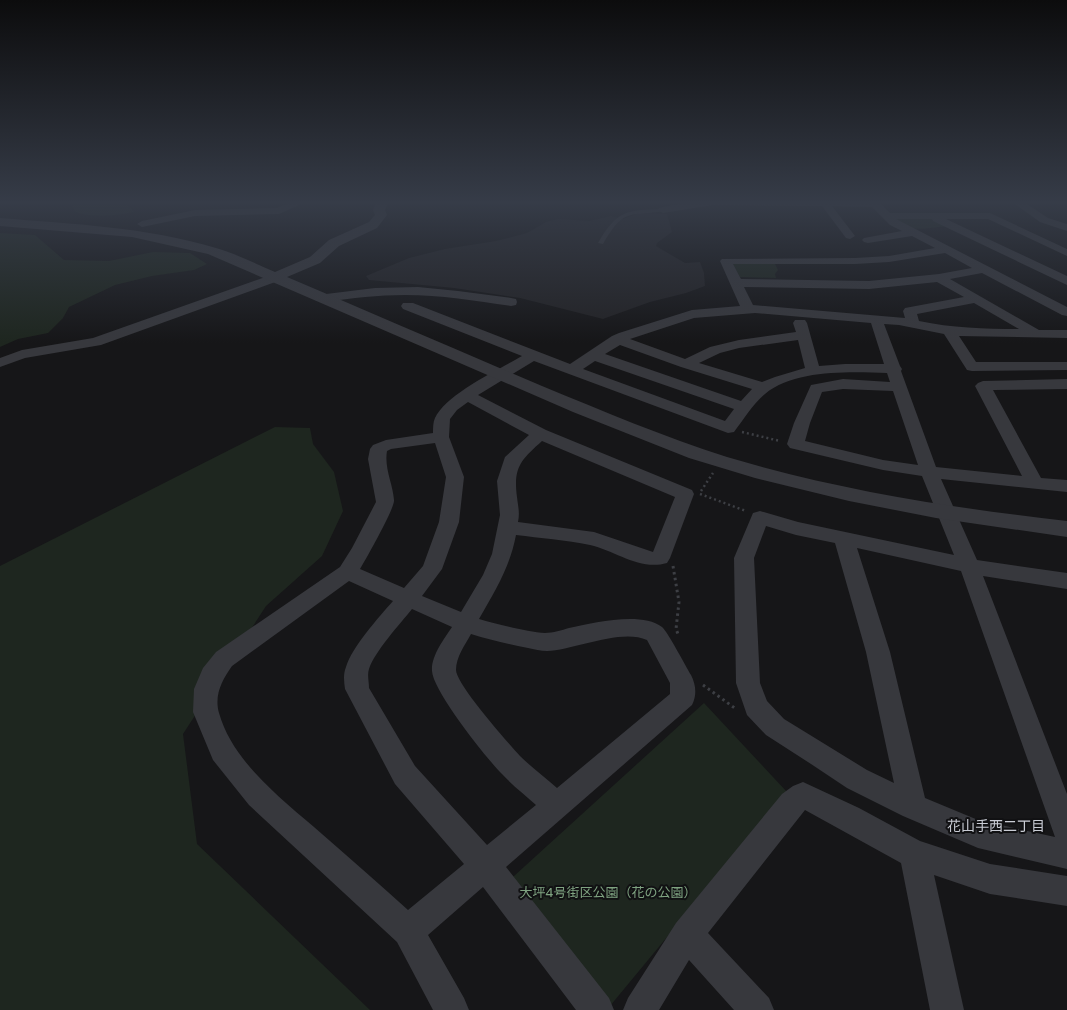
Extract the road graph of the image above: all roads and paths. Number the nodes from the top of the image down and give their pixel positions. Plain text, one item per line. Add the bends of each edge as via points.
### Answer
1 (205, 249) edge
2 (327, 249) edge
3 (1001, 249) edge
4 (945, 250) joint
5 (984, 270) junction
6 (274, 278) junction
7 (939, 278) junction
8 (1067, 281) edge
9 (736, 283) junction
10 (326, 298) junction
11 (976, 299) junction
12 (511, 302) dead end
13 (408, 306) dead end
14 (748, 309) junction
15 (797, 312) junction
16 (1067, 312) edge
17 (876, 319) junction
18 (913, 323) junction
19 (949, 331) junction
20 (1037, 334) junction
21 (1067, 334) edge
22 (804, 335) junction
23 (617, 339) junction
24 (533, 355) junction
25 (593, 355) junction
26 (0, 363) edge
27 (686, 364) junction
28 (1067, 366) edge
29 (895, 369) junction
30 (571, 370) junction
31 (813, 371) junction
32 (500, 375) junction
33 (1062, 384) edge
34 (900, 387) junction
35 (764, 388) junction
36 (467, 395) junction
37 (1067, 398) edge
38 (744, 407) junction
39 (728, 428) junction
40 (540, 434) junction
41 (441, 437) junction
42 (796, 444) junction
43 (716, 469) dead end
44 (929, 472) junction
45 (1034, 482) junction
46 (1067, 486) edge
47 (699, 493) junction
48 (698, 498) dead end
49 (945, 512) junction
50 (760, 517) junction
51 (508, 527) junction
52 (1067, 529) edge
53 (844, 539) junction
54 (673, 563) dead end
55 (969, 566) junction
56 (347, 572) junction
57 (1067, 581) edge
58 (409, 598) junction
59 (465, 624) junction
60 (679, 636) dead end
61 (700, 681) dead end
62 (738, 710) dead end
63 (556, 805) junction
64 (913, 807) junction
65 (1067, 831) edge
66 (914, 854) junction
67 (1067, 854) edge
68 (486, 866) junction
69 (1067, 891) edge
70 (408, 931) junction
71 (686, 934) junction
72 (452, 1010) edge
73 (597, 1010) edge
74 (640, 1010) edge
75 (757, 1010) edge
76 (947, 1010) edge

1 - 6 street
2 - 6 street via 304,266
3 - 8 street
4 - 5 street
4 - 9 street via 889,259 855,261 726,261
5 - 7 street
5 - 16 street
6 - 10 street
6 - 26 street via 96,342 22,354
7 - 9 street via 869,285
7 - 11 street
9 - 14 street
10 - 12 street via 405,290 450,293
10 - 32 street
11 - 18 street via 910,311
11 - 20 street
13 - 24 street
14 - 15 street
14 - 23 street via 692,314
15 - 17 street
15 - 22 street
17 - 18 street
17 - 29 street
18 - 19 street
19 - 20 street
19 - 28 street via 972,368
20 - 21 street
22 - 27 street via 739,344 715,350
22 - 31 street
23 - 25 street
23 - 27 street
24 - 30 street
24 - 32 street
25 - 30 street
25 - 38 street
27 - 35 street
29 - 31 street via 841,368
29 - 34 street
30 - 39 street
31 - 35 street
32 - 36 street
32 - 49 street via 629,429 720,461 820,488
33 - 37 street
33 - 45 street via 983,386
34 - 42 street via 843,384 816,388
34 - 44 street
35 - 38 street
36 - 40 street
36 - 41 street via 451,406 442,419
38 - 39 street
39 - 42 path
40 - 51 street via 514,457 506,481 510,515
40 - 51 street via 685,494 660,558 637,555 594,539
41 - 56 street via 379,448 377,459 385,502
41 - 58 street via 455,477 449,522 432,569
42 - 44 street via 883,465
43 - 47 path
44 - 45 street
44 - 49 street
45 - 46 street
47 - 48 path
47 - 50 path
49 - 52 street
49 - 55 street
50 - 53 street
50 - 64 street via 744,558 748,683 756,707 775,727 820,756 857,779
51 - 59 street via 502,554 493,575
53 - 55 street
53 - 64 street via 878,652
54 - 60 path via 679,602 676,629
55 - 57 street
55 - 65 street
56 - 58 street
56 - 70 street via 224,659 212,675 206,689 206,712 222,752 259,796
58 - 59 street
58 - 68 street via 377,636 358,666 357,689 405,775
59 - 63 street via 448,654 444,670 446,679 467,712 511,765
59 - 63 street via 496,633 546,642 625,628 644,629 655,634 682,682 683,698
61 - 62 path
63 - 68 street
64 - 67 street via 978,834
66 - 69 street via 990,879
66 - 71 street via 803,795 792,803
66 - 76 street
68 - 70 street
68 - 73 street
70 - 72 street
71 - 74 street
71 - 75 street

